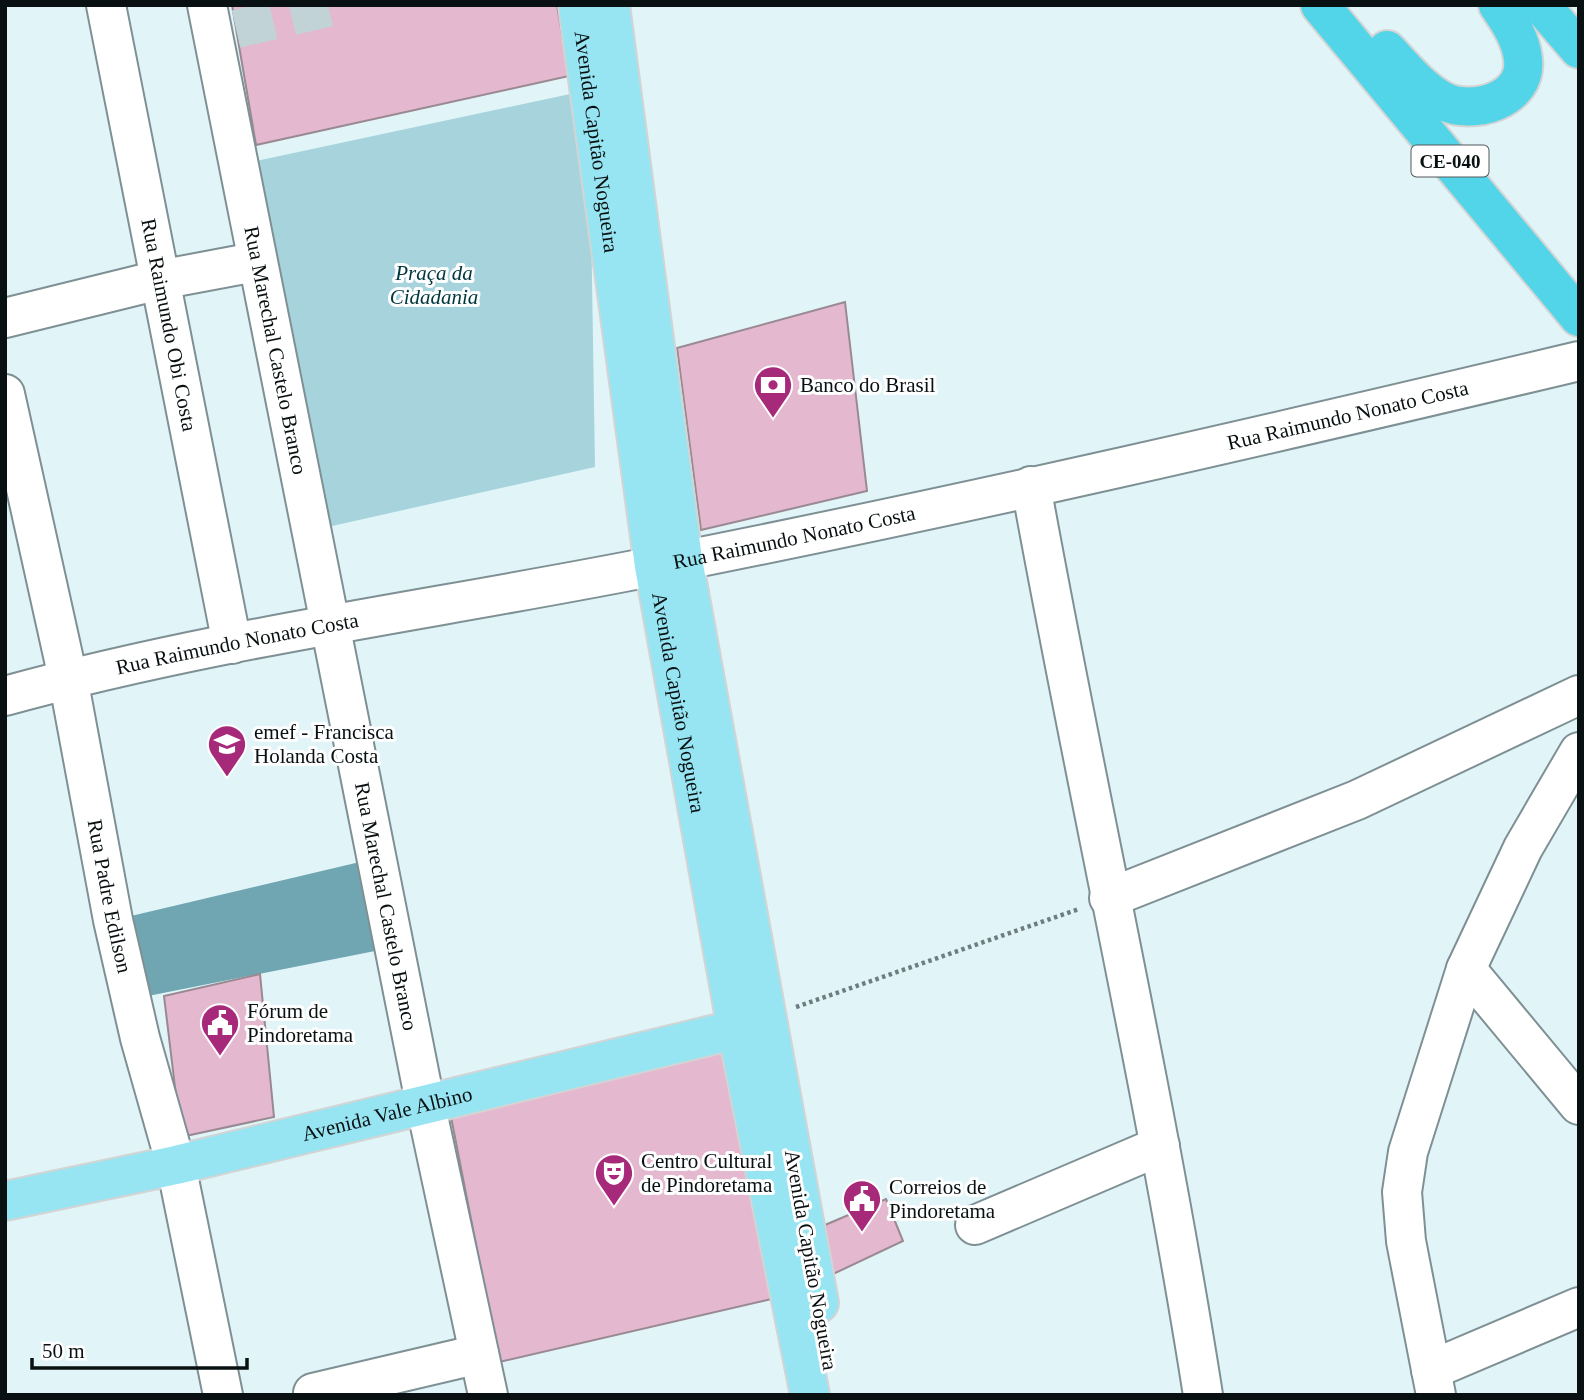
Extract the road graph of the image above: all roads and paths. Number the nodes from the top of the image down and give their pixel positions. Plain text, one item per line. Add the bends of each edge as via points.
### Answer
1 (106, 5) edge
2 (578, 5) edge
3 (610, 5) edge
4 (1320, 5) edge
5 (1345, 5) edge
6 (1499, 5) edge
7 (1541, 5) edge
8 (218, 23) edge
9 (1579, 49) edge
10 (256, 262) junction
11 (159, 280) junction
12 (1579, 317) edge
13 (5, 318) edge
14 (1579, 361) edge
15 (5, 394) edge
16 (1031, 486) junction
17 (668, 563) junction
18 (331, 625) junction
19 (232, 644) junction
20 (68, 678) junction
21 (1579, 695) edge
22 (5, 696) edge
23 (1579, 752) edge
24 (1109, 898) junction
25 (1466, 969) junction
26 (752, 1023) junction
27 (425, 1102) junction
28 (1579, 1105) edge
29 (1160, 1146) junction
30 (176, 1165) junction
31 (5, 1201) edge
32 (975, 1225) dead end
33 (1579, 1307) edge
34 (479, 1354) junction
35 (1434, 1382) edge
36 (313, 1393) edge
37 (223, 1395) edge
38 (488, 1395) edge
39 (810, 1395) edge
40 (835, 1395) edge
41 (1203, 1395) edge

1 - 11 street, Rua Raimundo Obi Costa
2 - 17 main road, Avenida Capitão Nogueira
3 - 17 main road, Avenida Capitão Nogueira
4 - 12 highway, CE-040
5 - 6 highway via 1419,84 1443,101 1476,107 1510,92 1522,70 1519,46
7 - 9 highway
8 - 10 street, Rua Marechal Castelo Branco
10 - 11 street
10 - 18 street, Rua Marechal Castelo Branco
11 - 13 street
11 - 19 street, Rua Raimundo Obi Costa
14 - 16 street, Rua Raimundo Nonato Costa
15 - 20 street, Rua Padre Edilson
16 - 17 street, Rua Raimundo Nonato Costa
16 - 24 street
17 - 18 street, Rua Raimundo Nonato Costa
17 - 26 main road, Avenida Capitão Nogueira
18 - 19 street, Rua Raimundo Nonato Costa
18 - 27 street, Rua Marechal Castelo Branco
19 - 20 street, Rua Raimundo Nonato Costa
20 - 22 street, Rua Raimundo Nonato Costa
20 - 30 street, Rua Padre Edilson via 113,920
21 - 24 street via 1357,800
23 - 25 street via 1523,848
24 - 26 path
24 - 29 street
25 - 28 street
25 - 35 street via 1404,1172 1406,1241
26 - 27 main road, Avenida Vale Albino
26 - 39 main road, Avenida Capitão Nogueira
26 - 40 main road, Avenida Capitão Nogueira
27 - 30 main road, Avenida Vale Albino
27 - 34 street, Rua Marechal Castelo Branco
29 - 32 street
29 - 41 street
30 - 31 main road, Avenida Vale Albino
30 - 37 street, Rua Padre Edilson
33 - 35 street
34 - 36 street
34 - 38 street, Rua Marechal Castelo Branco

